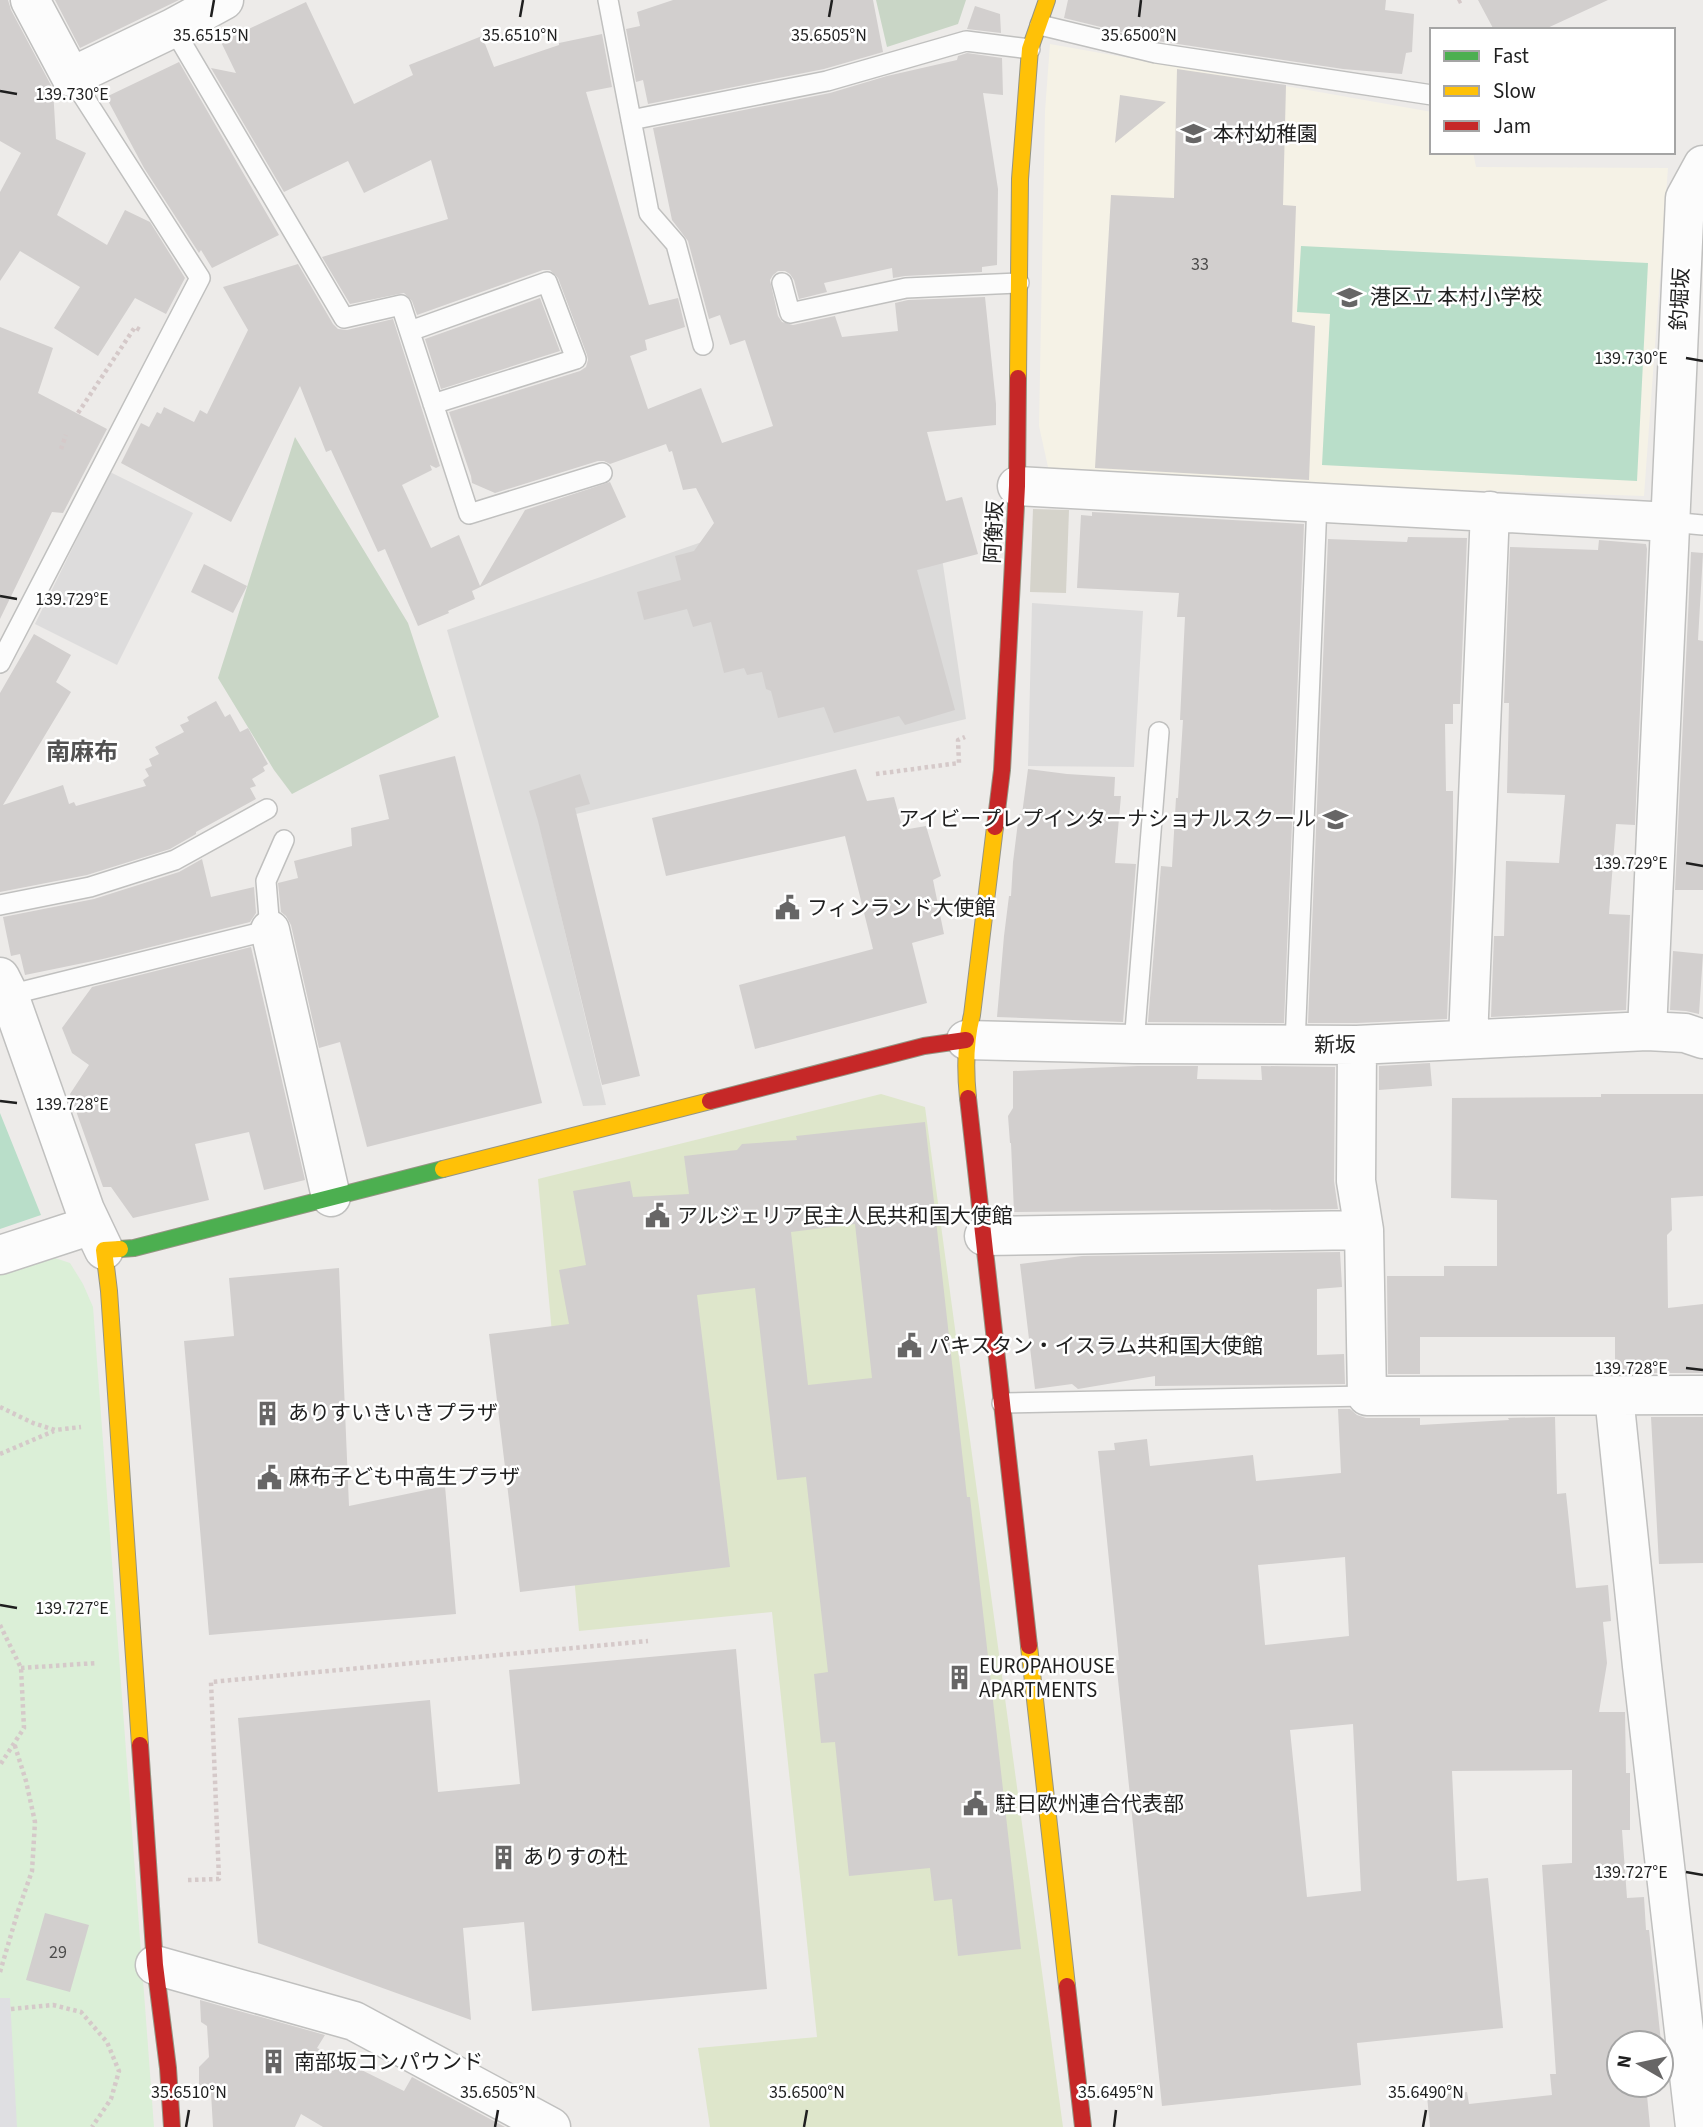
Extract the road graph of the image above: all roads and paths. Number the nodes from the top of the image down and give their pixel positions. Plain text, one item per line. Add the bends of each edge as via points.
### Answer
1 (30, 0) edge
2 (224, 0) edge
3 (608, 0) edge
4 (1048, 0) edge
5 (1040, 25) junction
6 (173, 28) junction
7 (1030, 50) junction
8 (71, 77) junction
9 (1430, 94) edge
10 (631, 120) junction
11 (1703, 165) edge
12 (782, 283) dead end
13 (1019, 283) junction
14 (410, 331) junction
15 (166, 343) junction
16 (703, 345) dead end
17 (433, 404) junction
18 (78, 413) dead end
19 (66, 435) dead end
20 (61, 449) dead end
21 (602, 473) dead end
22 (1017, 486) junction
23 (1317, 503) junction
24 (1490, 511) junction
25 (1686, 523) edge
26 (0, 663) edge
27 (1005, 722) junction
28 (1159, 732) dead end
29 (876, 774) dead end
30 (267, 809) dead end
31 (284, 840) dead end
32 (0, 905) edge
33 (270, 930) junction
34 (4, 986) edge
35 (1647, 1031) junction
36 (1703, 1039) edge
37 (966, 1040) junction
38 (1468, 1040) junction
39 (1134, 1044) junction
40 (1295, 1045) junction
41 (1357, 1045) junction
42 (331, 1198) junction
43 (1364, 1230) junction
44 (984, 1236) junction
45 (98, 1238) junction
46 (0, 1255) edge
47 (1703, 1395) edge
48 (1367, 1396) junction
49 (1614, 1396) junction
50 (1002, 1403) junction
51 (0, 1407) edge
52 (117, 1422) junction
53 (55, 1430) junction
54 (0, 1454) edge
55 (0, 1625) edge
56 (648, 1642) dead end
57 (134, 1660) junction
58 (21, 1668) junction
59 (14, 1743) junction
60 (0, 1765) edge
61 (148, 1880) junction
62 (0, 1950) edge
63 (5, 1956) junction
64 (155, 1965) junction
65 (0, 1972) edge
66 (11, 2009) dead end
67 (92, 2127) edge
68 (172, 2127) edge
69 (551, 2127) edge
70 (1083, 2127) edge
71 (1695, 2127) edge

1 - 8 street
2 - 6 street
3 - 10 lane
4 - 5 street, 阿衡坂
5 - 7 street, 阿衡坂
5 - 9 lane via 1156,53
6 - 8 street
6 - 14 lane via 344,318 401,304
7 - 10 lane via 966,41 827,81
7 - 13 street, 阿衡坂 via 1020,178
8 - 15 lane via 200,278
10 - 16 lane via 649,213 676,244
11 - 25 street, 釣堀坂 via 1685,198
12 - 13 lane via 790,313 906,288
13 - 22 street, 阿衡坂
14 - 17 lane
14 - 17 lane via 547,282 576,359
15 - 18 path via 135,327
15 - 26 lane
17 - 21 lane via 469,514
19 - 20 path
22 - 23 street
22 - 27 street, 阿衡坂
23 - 24 street
23 - 40 lane
24 - 25 street
24 - 38 street
25 - 35 street, 釣堀坂
27 - 29 path via 958,740 959,763
27 - 37 street, 阿衡坂
28 - 39 lane
30 - 32 lane via 175,860 90,887
31 - 33 lane via 266,881
33 - 34 lane
33 - 42 street
34 - 45 street
35 - 36 street, 新坂
35 - 38 street, 新坂
37 - 39 street, 新坂
37 - 42 street via 902,1051
37 - 44 street, 阿衡坂 via 965,1072
38 - 41 street, 新坂
39 - 40 street, 新坂
40 - 41 street, 新坂
41 - 43 street via 1356,1181
42 - 45 street via 134,1248
43 - 44 street
43 - 48 street
44 - 50 street, 阿衡坂
45 - 46 street
45 - 52 street via 109,1290
47 - 49 street
48 - 49 street
48 - 50 lane
49 - 71 street
50 - 70 street, 阿衡坂
51 - 53 path
52 - 53 path
52 - 57 street
53 - 54 path
55 - 58 path
56 - 61 path via 211,1682 219,1879
57 - 58 path
57 - 61 street
58 - 59 path via 23,1728
59 - 60 path
59 - 63 path via 35,1822 32,1871
61 - 64 street
62 - 63 path
63 - 65 path
64 - 68 street
64 - 69 street via 354,2021
66 - 67 path via 53,2005 81,2012 107,2042 119,2071 111,2099

